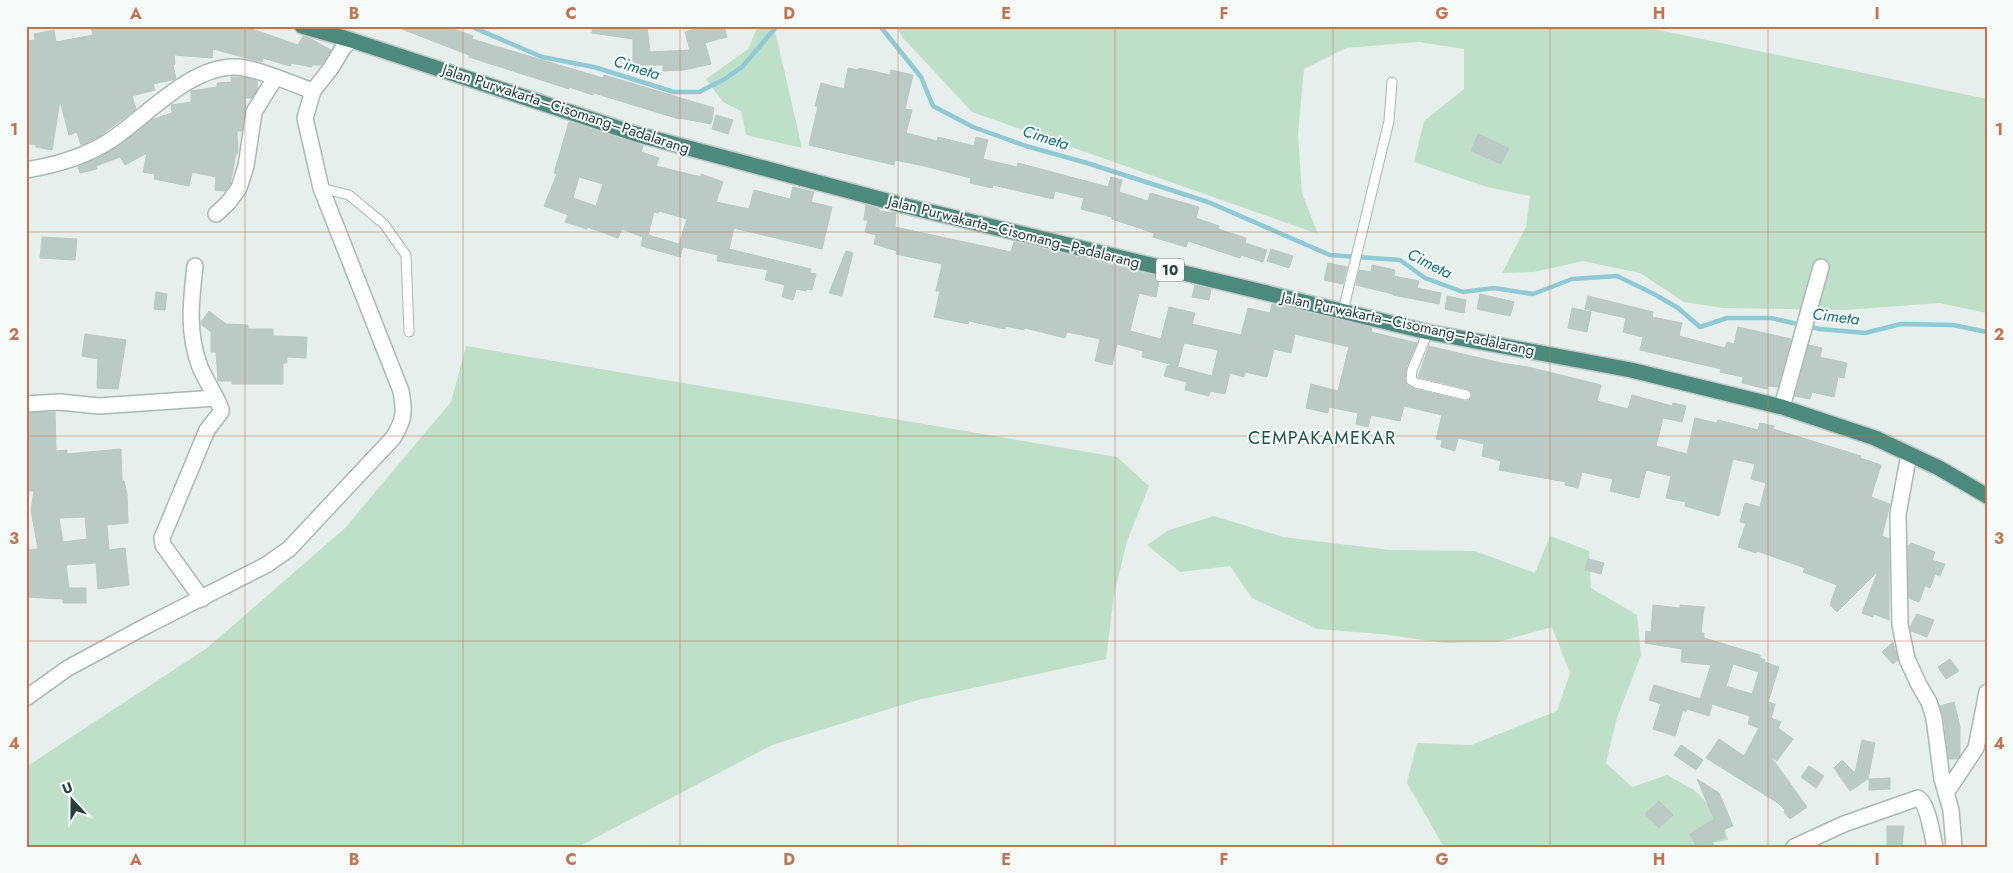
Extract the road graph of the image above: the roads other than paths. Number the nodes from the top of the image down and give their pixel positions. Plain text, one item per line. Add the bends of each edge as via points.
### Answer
1 (302, 26) edge
2 (351, 40) junction
3 (275, 78) junction
4 (1392, 82) dead end
5 (313, 91) junction
6 (26, 170) edge
7 (321, 188) junction
8 (216, 214) dead end
9 (195, 266) dead end
10 (1821, 267) dead end
11 (1342, 311) junction
12 (409, 332) dead end
13 (1428, 332) junction
14 (1466, 395) dead end
15 (216, 398) junction
16 (26, 404) edge
17 (1782, 407) junction
18 (1909, 454) junction
19 (1987, 496) edge
20 (202, 599) junction
21 (1987, 692) edge
22 (26, 698) edge
23 (1946, 793) junction
24 (1794, 847) edge
25 (1935, 847) edge
26 (1954, 847) edge

1 - 2 highway, Jalan Purwakarta–Cisomang–Padalarang / 10
2 - 5 street
2 - 11 highway, Jalan Purwakarta–Cisomang–Padalarang / 10 via 636,134 911,207
3 - 5 street
3 - 6 street via 238,67 213,70 184,85 110,140 85,154 55,165
3 - 8 street via 254,112 246,166 239,188
4 - 11 lane via 1388,121
5 - 7 street via 305,118
7 - 12 lane via 349,195 384,224 406,255
7 - 20 street via 401,391 402,422 392,438 289,549
9 - 15 street via 191,300 194,348
10 - 17 street
11 - 13 highway, Jalan Purwakarta–Cisomang–Padalarang / 10
13 - 14 lane via 1411,380
13 - 17 highway, Jalan Purwakarta–Cisomang–Padalarang / 10 via 1630,370
15 - 16 street via 99,406 60,402
15 - 20 street via 221,412 207,430 162,538
17 - 18 highway, Jalan Purwakarta–Cisomang–Padalarang / 10 via 1875,438
18 - 19 highway, Jalan Purwakarta–Cisomang–Padalarang / 10
18 - 23 street via 1898,514 1900,625 1907,659 1934,718
20 - 22 street via 68,668
21 - 23 street via 1976,748
23 - 26 street
24 - 25 street via 1844,824 1918,798 1925,808

